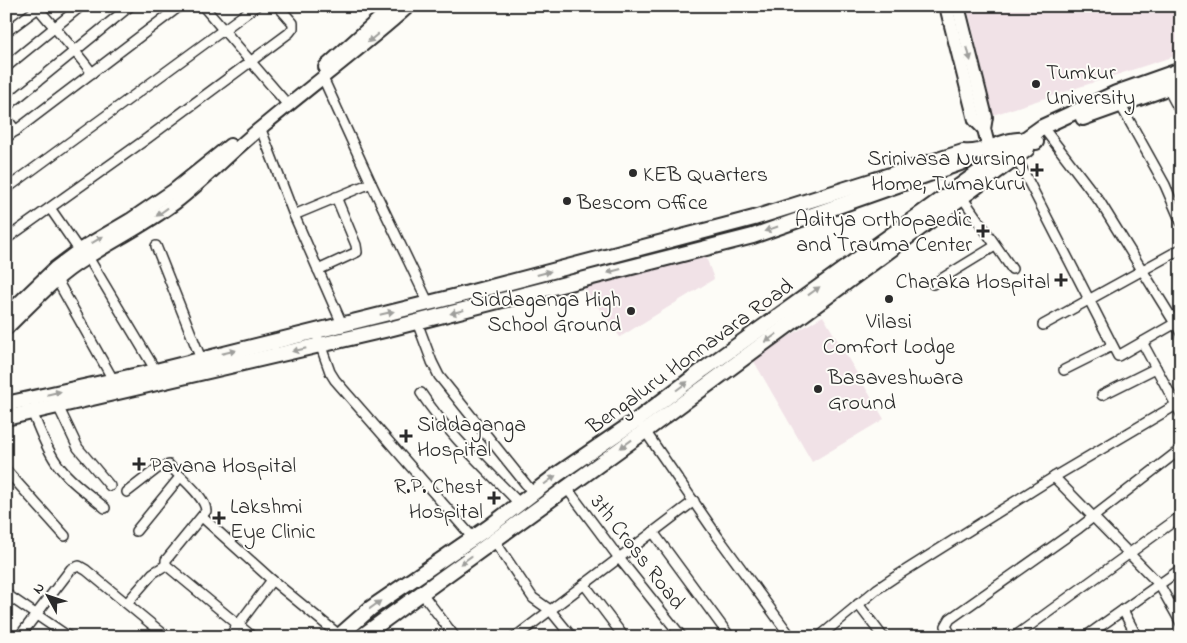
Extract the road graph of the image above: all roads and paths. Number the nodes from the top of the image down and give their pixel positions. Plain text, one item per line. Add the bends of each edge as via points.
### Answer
1 (81, 6) edge
2 (130, 6) edge
3 (180, 6) edge
4 (203, 6) edge
5 (256, 6) edge
6 (278, 6) edge
7 (393, 6) edge
8 (410, 6) edge
9 (946, 6) edge
10 (958, 6) edge
11 (39, 7) edge
12 (54, 28) junction
13 (225, 30) junction
14 (6, 32) edge
15 (75, 50) junction
16 (252, 62) junction
17 (6, 67) edge
18 (1181, 70) edge
19 (92, 73) junction
20 (322, 78) junction
21 (1181, 83) edge
22 (1167, 87) junction
23 (286, 103) junction
24 (1120, 104) junction
25 (6, 107) edge
26 (1181, 113) edge
27 (6, 118) edge
28 (260, 128) junction
29 (984, 130) junction
30 (16, 131) junction
31 (6, 138) edge
32 (1036, 138) junction
33 (988, 147) junction
34 (973, 153) junction
35 (1016, 157) junction
36 (994, 167) junction
37 (947, 168) junction
38 (370, 183) junction
39 (6, 189) edge
40 (946, 196) junction
41 (336, 197) junction
42 (962, 197) junction
43 (50, 208) junction
44 (294, 215) junction
45 (1181, 222) edge
46 (6, 239) edge
47 (156, 246) dead end
48 (995, 246) junction
49 (1181, 249) edge
50 (84, 254) junction
51 (1012, 269) dead end
52 (318, 270) junction
53 (1142, 270) junction
54 (57, 280) junction
55 (933, 284) dead end
56 (1088, 300) junction
57 (428, 302) junction
58 (6, 315) edge
59 (1178, 321) edge
60 (417, 322) junction
61 (342, 324) junction
62 (1043, 325) dead end
63 (6, 329) edge
64 (315, 330) junction
65 (1181, 333) edge
66 (1142, 342) junction
67 (320, 345) junction
68 (1112, 346) junction
69 (201, 360) junction
70 (1156, 368) junction
71 (156, 370) junction
72 (1064, 370) dead end
73 (116, 385) junction
74 (421, 392) dead end
75 (1102, 395) dead end
76 (6, 404) edge
77 (58, 406) junction
78 (1178, 409) edge
79 (32, 412) junction
80 (6, 418) edge
81 (641, 425) junction
82 (1181, 450) edge
83 (6, 470) edge
84 (180, 477) junction
85 (1054, 477) junction
86 (110, 486) dead end
87 (566, 488) junction
88 (128, 492) dead end
89 (533, 493) junction
90 (694, 501) junction
91 (519, 503) junction
92 (105, 508) dead end
93 (1181, 516) edge
94 (202, 517) junction
95 (1092, 517) junction
96 (136, 531) dead end
97 (653, 532) junction
98 (65, 536) dead end
99 (473, 538) junction
100 (494, 540) junction
101 (1130, 553) junction
102 (618, 558) junction
103 (166, 565) junction
104 (1181, 569) edge
105 (272, 580) junction
106 (584, 584) junction
107 (1160, 584) junction
108 (422, 592) junction
109 (6, 594) edge
110 (127, 603) junction
111 (858, 604) junction
112 (550, 610) junction
113 (1123, 610) junction
114 (35, 614) junction
115 (1181, 623) edge
116 (238, 625) junction
117 (338, 636) edge
118 (362, 636) edge
119 (20, 637) edge
120 (69, 637) edge
121 (167, 637) edge
122 (229, 637) edge
123 (253, 637) edge
124 (455, 637) edge
125 (515, 637) edge
126 (572, 637) edge
127 (624, 637) edge
128 (682, 637) edge
129 (730, 637) edge
130 (791, 637) edge
131 (819, 637) edge
132 (882, 637) edge
133 (952, 637) edge
134 (1014, 637) edge
135 (1085, 637) edge
136 (1137, 637) edge

1 - 12 street
2 - 15 street
3 - 19 street
4 - 13 street
5 - 13 street
6 - 16 street via 293,23 293,28
7 - 23 main road
8 -> 20 main road
9 - 29 main road via 975,120
10 -> 29 main road via 986,117
11 - 12 street
11 - 14 street
12 - 15 street
12 - 17 street
13 - 16 street
13 - 39 street
15 - 19 street
15 - 25 street
16 - 23 street
16 - 43 street
18 - 32 main road, Bengaluru Honnavara Road via 1116,93 1042,127
19 - 30 street
20 - 23 main road
20 - 38 street
21 - 22 main road, Bengaluru Honnavara Road
22 - 24 main road, Bengaluru Honnavara Road
22 - 26 street
23 - 28 main road
50 -> 23 main road via 174,190
24 - 32 main road, Bengaluru Honnavara Road
24 - 45 street via 1162,179
27 - 30 street
28 - 44 street
28 -> 50 main road via 174,203 139,228
29 - 33 main road
30 - 31 street
32 - 33 main road via 1011,140
32 - 35 main road, Bengaluru Honnavara Road
32 - 36 main road, Bengaluru Honnavara Road
32 - 53 street via 1100,202
33 - 34 main road
33 - 36 main road
34 - 37 main road via 966,161
57 -> 34 main road via 754,218 964,152
35 - 36 main road, Bengaluru Honnavara Road
35 - 56 street
36 - 40 main road, Bengaluru Honnavara Road
36 - 42 main road, Bengaluru Honnavara Road
37 - 40 main road via 956,177
37 -> 60 main road via 753,236
38 - 41 street
38 - 57 street
81 -> 40 main road, Bengaluru Honnavara Road via 703,370
41 - 44 street
41 - 52 street via 357,252
42 - 48 street
42 -> 81 main road, Bengaluru Honnavara Road
43 - 46 street
43 - 50 street
44 - 52 street
47 - 69 street
48 - 51 street
48 - 55 street
49 - 53 street
50 - 54 main road
50 - 58 main road via 55,268
50 - 71 street
52 - 61 street
53 - 56 street
53 - 59 street
54 - 63 main road
54 - 73 street
56 - 62 street
56 - 68 street
61 -> 57 main road
59 - 65 street
59 - 66 street
60 - 67 main road
60 - 89 street via 440,376
61 - 64 main road
64 - 67 street
69 -> 64 main road
66 - 68 street via 1118,356
66 - 70 street
67 -> 73 main road
67 - 99 street via 335,380
68 - 72 street
69 - 71 main road
70 - 75 street
70 - 78 street
71 - 73 main road
76 -> 73 main road
73 - 77 main road
74 - 91 street via 450,432
77 - 79 main road
77 - 86 street via 78,448
78 - 85 street
79 - 80 main road
79 - 92 street via 58,466
81 -> 87 main road, Bengaluru Honnavara Road
89 -> 81 main road, Bengaluru Honnavara Road via 558,474
81 - 90 street
82 - 95 street
83 - 98 street
84 - 88 street via 169,465 158,468
84 - 94 street via 206,505
84 - 96 street
85 - 95 street
85 - 111 street via 895,577
87 - 100 main road, Bengaluru Honnavara Road
87 - 102 street, 3th Cross Road
89 - 91 main road, Bengaluru Honnavara Road
90 - 97 street
90 - 130 street
91 - 99 main road, Bengaluru Honnavara Road
93 - 101 street
94 - 103 street via 166,560
94 - 105 street
95 - 101 street
95 - 133 street via 950,619 946,626
97 - 102 street
97 - 129 street
117 -> 99 main road, Bengaluru Honnavara Road via 371,608
100 -> 108 main road, Bengaluru Honnavara Road
100 - 112 street via 534,598
101 - 107 street
101 - 134 street
102 - 106 street
102 - 128 street, 3th Cross Road
103 - 110 street via 153,573
103 - 116 street
104 - 107 street
105 - 116 street
105 - 117 street
106 - 112 street
106 - 127 street
107 - 113 street
107 - 115 street
108 - 118 main road, Bengaluru Honnavara Road
108 - 124 street
109 - 114 street
110 - 114 street via 80,566 71,569
110 - 121 street
111 - 131 street
111 - 132 street
112 - 125 street
112 - 126 street
113 - 135 street
113 - 136 street
114 - 119 street
114 - 120 street
116 - 122 street
116 - 123 street

